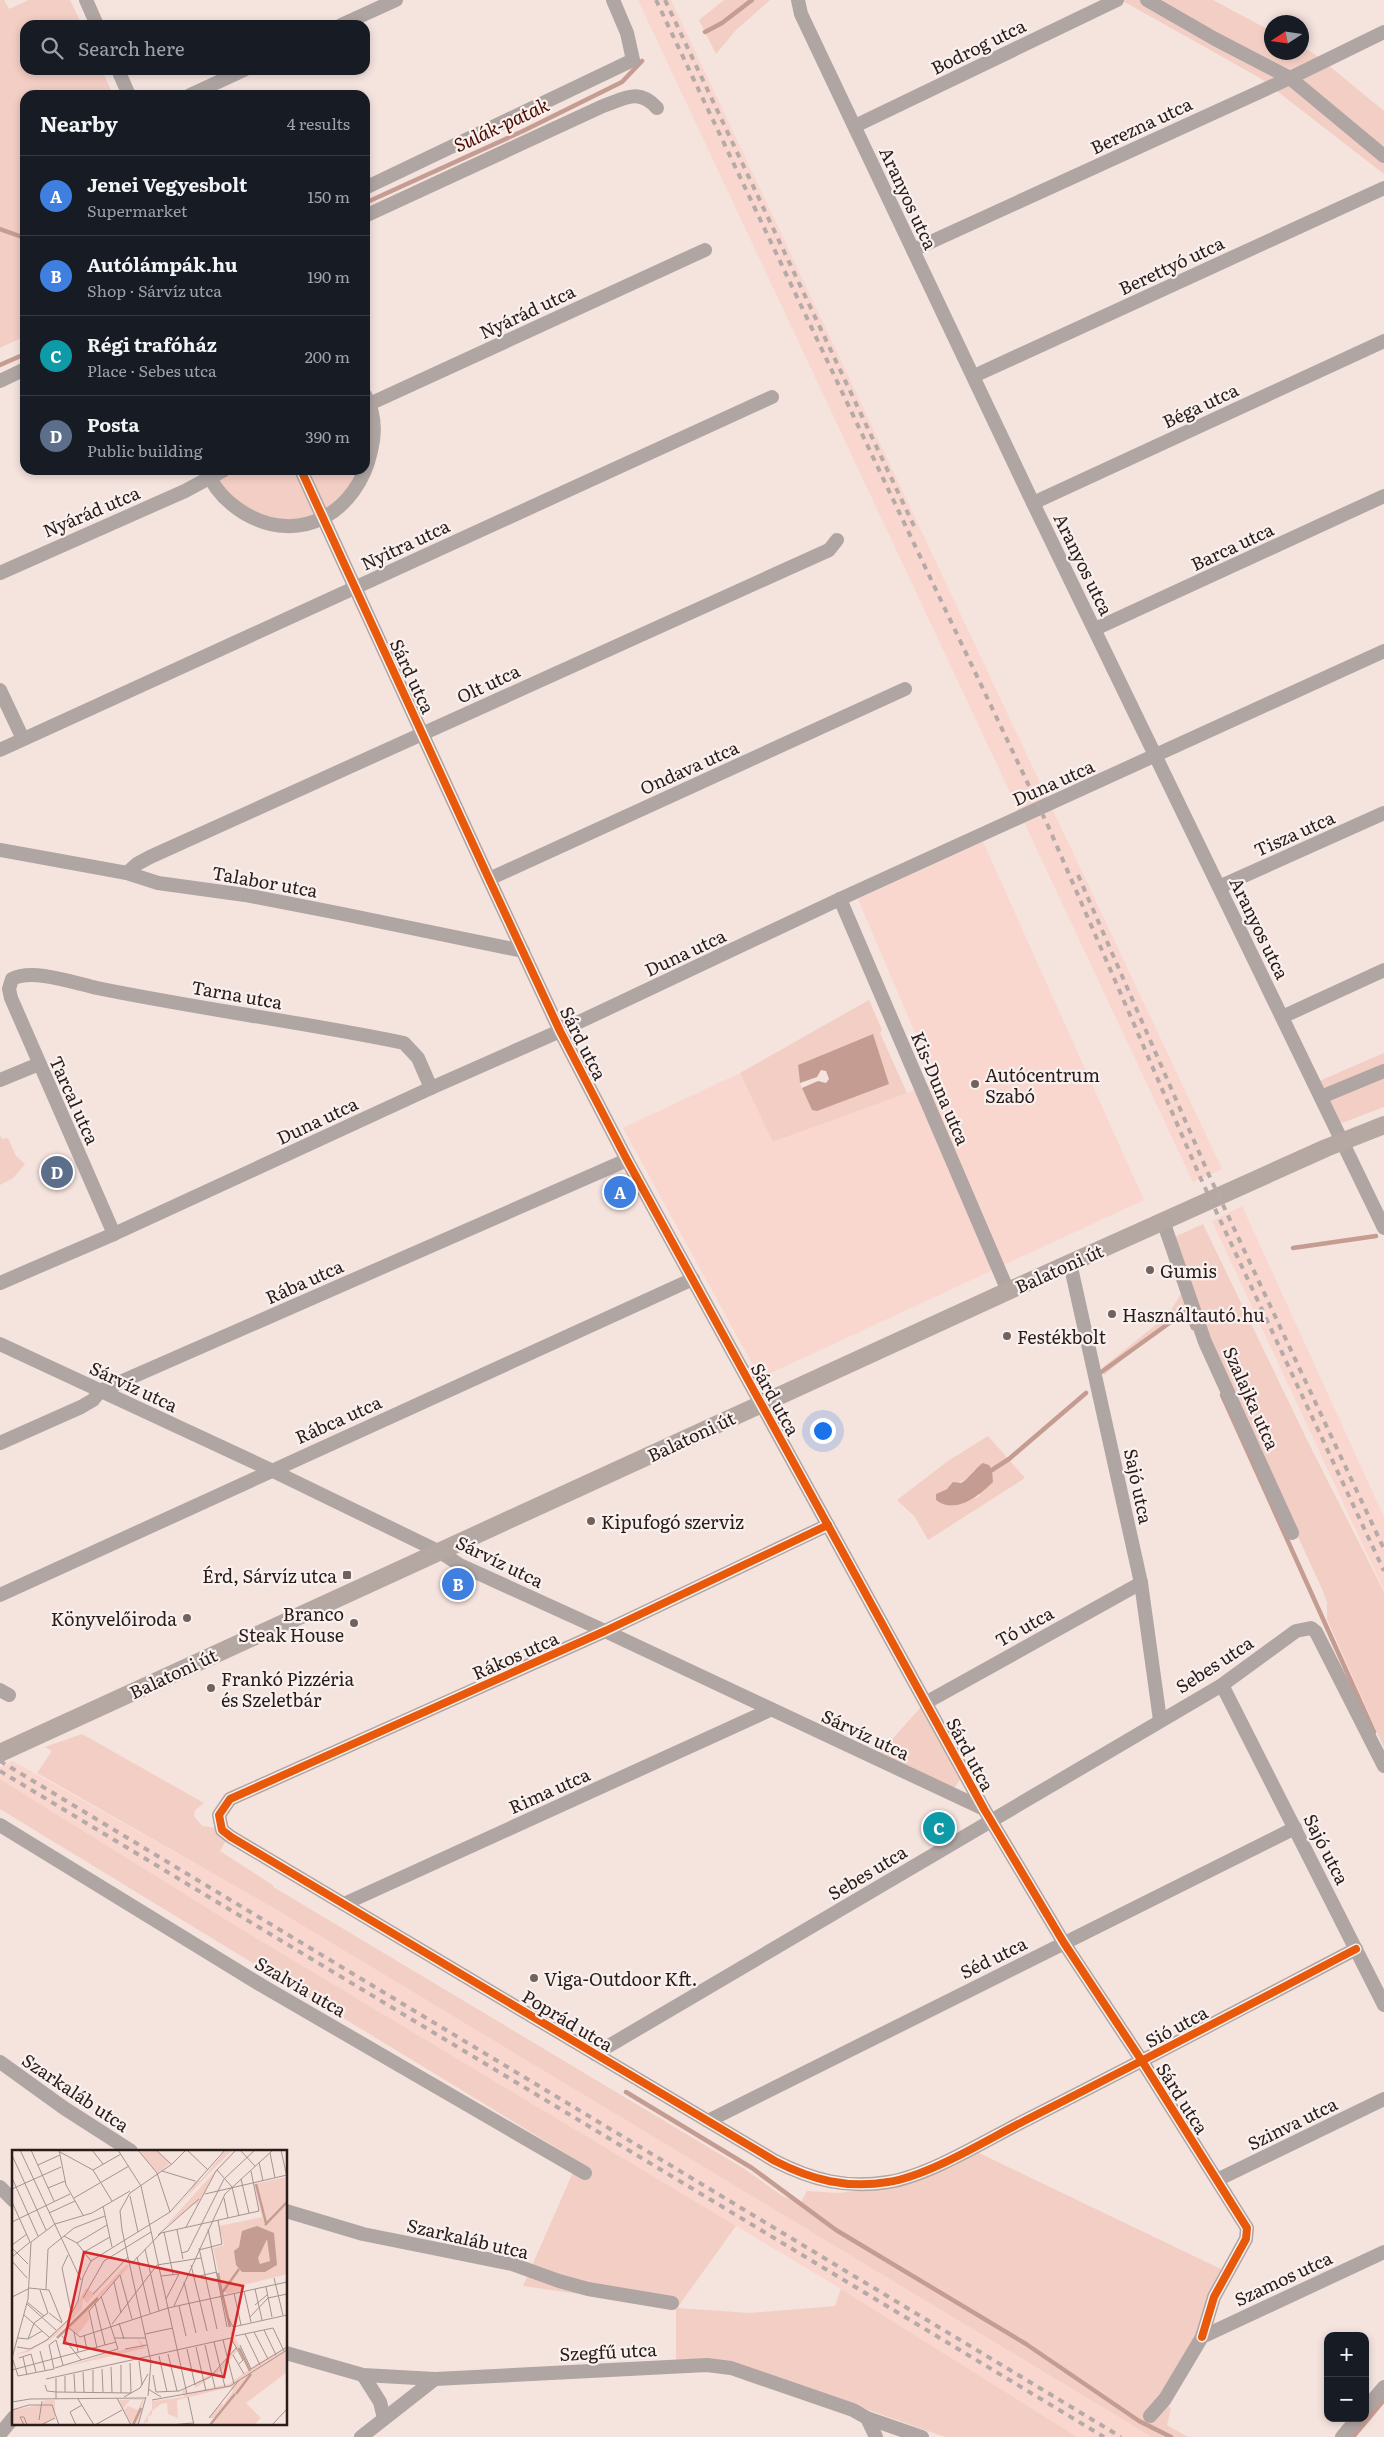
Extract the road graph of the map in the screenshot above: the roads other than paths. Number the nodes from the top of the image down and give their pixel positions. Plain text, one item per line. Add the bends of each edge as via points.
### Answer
1 (86, 0) edge
2 (396, 0) edge
3 (613, 0) edge
4 (798, 0) edge
5 (1117, 0) edge
6 (1147, 0) edge
7 (95, 20) edge
8 (352, 20) edge
9 (1384, 32) edge
10 (120, 75) edge
11 (233, 75) edge
12 (1290, 78) junction
13 (127, 90) edge
14 (201, 90) edge
15 (657, 108) dead end
16 (855, 126) junction
17 (1384, 156) edge
18 (370, 186) edge
19 (1384, 188) edge
20 (370, 214) edge
21 (706, 250) dead end
22 (913, 250) junction
23 (1384, 341) edge
24 (20, 371) edge
25 (974, 376) junction
26 (0, 381) edge
27 (772, 397) dead end
28 (370, 401) edge
29 (370, 414) edge
30 (370, 450) edge
31 (205, 475) edge
32 (209, 475) edge
33 (303, 475) edge
34 (364, 475) edge
35 (1384, 496) edge
36 (1033, 503) junction
37 (323, 518) junction
38 (837, 540) dead end
39 (0, 573) edge
40 (356, 587) junction
41 (1095, 629) junction
42 (1384, 651) edge
43 (905, 689) dead end
44 (0, 690) edge
45 (423, 733) junction
46 (23, 739) junction
47 (0, 750) edge
48 (1156, 756) junction
49 (1384, 813) edge
50 (0, 850) edge
51 (127, 873) junction
52 (489, 879) junction
53 (1219, 887) junction
54 (840, 899) junction
55 (523, 951) junction
56 (1384, 970) edge
57 (12, 979) joint
58 (1282, 1017) junction
59 (560, 1031) junction
60 (39, 1064) junction
61 (1384, 1071) edge
62 (0, 1080) edge
63 (431, 1088) junction
64 (1321, 1097) junction
65 (1384, 1125) edge
66 (1342, 1142) junction
67 (626, 1160) junction
68 (1163, 1221) junction
69 (1384, 1228) edge
70 (114, 1234) junction
71 (1070, 1263) junction
72 (693, 1279) junction
73 (0, 1283) edge
74 (1008, 1291) junction
75 (0, 1344) edge
76 (100, 1391) junction
77 (761, 1404) junction
78 (0, 1443) edge
79 (271, 1470) junction
80 (828, 1525) junction
81 (1292, 1533) dead end
82 (440, 1552) junction
83 (1141, 1583) junction
84 (0, 1595) edge
85 (605, 1631) junction
86 (1222, 1685) junction
87 (927, 1702) junction
88 (770, 1710) junction
89 (1160, 1720) junction
90 (0, 1753) edge
91 (1384, 1766) edge
92 (219, 1815) joint
93 (988, 1815) junction
94 (0, 1825) edge
95 (1295, 1828) junction
96 (344, 1904) junction
97 (1064, 1943) junction
98 (1356, 1949) junction
99 (1384, 2005) edge
100 (595, 2054) junction
101 (1142, 2061) junction
102 (0, 2062) edge
103 (1384, 2099) edge
104 (708, 2120) junction
105 (128, 2150) edge
106 (929, 2168) joint
107 (585, 2174) dead end
108 (1216, 2180) junction
109 (0, 2187) edge
110 (12, 2199) edge
111 (288, 2212) edge
112 (1384, 2252) edge
113 (672, 2303) dead end
114 (1202, 2337) junction
115 (288, 2354) edge
116 (363, 2375) junction
117 (435, 2379) junction
118 (1384, 2387) edge
119 (1369, 2404) edge
120 (1150, 2416) dead end
121 (384, 2418) junction
122 (867, 2418) junction
123 (12, 2419) edge
124 (1355, 2422) edge
125 (0, 2434) edge
126 (361, 2437) edge
127 (876, 2437) edge
128 (922, 2437) edge
129 (1342, 2437) edge

1 - 7 street
2 - 8 street
3 - 18 street via 633,60
4 - 16 street, Aranyos utca via 801,14
5 - 16 street, Bodrog utca
6 - 12 street
9 - 12 street, Berezna utca
10 - 13 street
11 - 14 street
12 - 17 street
12 - 22 street, Berezna utca
15 - 20 street via 648,98 636,96 603,106
16 - 22 street, Aranyos utca
19 - 25 street, Berettyó utca
21 - 28 street, Nyárád utca
22 - 25 street, Aranyos utca
23 - 36 street, Béga utca
24 - 26 street
25 - 36 street, Aranyos utca
27 - 40 street, Nyitra utca
29 - 30 street via 374,430
31 - 39 street, Nyárád utca via 184,491
32 - 37 street via 236,508 260,520 299,525
33 - 37 street, Sárd utca
34 - 37 street via 346,503
35 - 41 street, Barca utca
36 - 41 street, Aranyos utca
37 - 40 street, Sárd utca
38 - 45 street, Olt utca via 829,550
40 - 45 street, Sárd utca
40 - 46 street, Nyitra utca
41 - 48 street, Aranyos utca
42 - 48 street, Duna utca
43 - 52 street, Ondava utca
44 - 46 street
45 - 51 street, Olt utca via 150,857
45 - 52 street, Sárd utca
46 - 47 street, Nyitra utca
48 - 53 street, Aranyos utca
48 - 54 street, Duna utca
49 - 53 street, Tisza utca
50 - 51 street, Talabor utca
51 - 55 street, Talabor utca via 158,883 245,895
52 - 55 street, Sárd utca
53 - 58 street, Aranyos utca
54 - 59 street, Duna utca
54 - 74 street, Kis-Duna utca
55 - 59 street, Sárd utca
56 - 58 street
57 - 60 street, Tarcal utca via 11,998
57 - 63 street, Tarna utca via 19,975 42,976 404,1043 418,1058
58 - 64 street, Aranyos utca
59 - 63 street, Duna utca
59 - 67 street, Sárd utca
60 - 62 street
60 - 70 street, Tarcal utca
61 - 64 street
63 - 70 street, Duna utca
64 - 66 street, Aranyos utca
65 - 66 main road, Balatoni út
66 - 68 main road, Balatoni út
66 - 69 street, Aranyos utca
67 - 72 street, Sárd utca
67 - 76 street, Rába utca
68 - 71 main road, Balatoni út
68 - 81 street, Szalajka utca via 1205,1342
70 - 73 street, Duna utca
71 - 74 main road, Balatoni út
71 - 83 street, Sajó utca
72 - 77 street, Sárd utca
72 - 79 street, Rábca utca
74 - 77 main road, Balatoni út
75 - 76 street, Sárvíz utca
76 - 78 street, Rába utca via 81,1408
76 - 79 street, Sárvíz utca
77 - 80 street, Sárd utca
77 - 82 main road, Balatoni út
79 - 82 street, Sárvíz utca
79 - 84 street, Rábca utca
80 - 85 street, Rákos utca
80 - 87 street, Sárd utca
82 - 85 street, Sárvíz utca via 460,1565
82 - 90 main road, Balatoni út
83 - 87 street, Tó utca
83 - 89 street, Sajó utca
85 - 88 street, Sárvíz utca
85 - 92 street, Rákos utca via 230,1799
86 - 89 street, Sebes utca
86 - 91 street, Sebes utca via 1296,1631 1311,1628 1320,1638
86 - 95 street, Sajó utca
87 - 93 street, Sárd utca
88 - 93 street, Sárvíz utca
88 - 96 street, Rima utca
89 - 93 street, Sebes utca
92 - 96 street, Poprád utca via 222,1830 231,1838
93 - 97 street, Sárd utca
93 - 100 street, Sebes utca
94 - 107 street, Szalvia utca via 261,1984
95 - 97 street, Séd utca
95 - 98 street, Sajó utca
96 - 100 street, Poprád utca
97 - 101 street, Sárd utca
97 - 104 street, Séd utca
98 - 99 street, Sajó utca
98 - 101 street, Sió utca
100 - 104 street, Poprád utca
101 - 106 street, Sió utca
101 - 108 street, Sárd utca
102 - 105 street, Szarkaláb utca
103 - 108 street, Szinva utca
104 - 106 street, Poprád utca via 775,2162 829,2182 858,2186 882,2183 906,2178
108 - 114 street, Sárd utca via 1248,2233 1214,2297
109 - 110 street
111 - 113 street, Szarkaláb utca via 363,2234 512,2264 588,2289
112 - 114 street, Szamos utca
114 - 120 street via 1165,2399
115 - 116 street, Szegfű utca
116 - 117 street, Szegfű utca
116 - 121 street via 380,2402
117 - 121 street
117 - 122 street, Szegfű utca via 707,2365 731,2368 853,2410
118 - 119 street
121 - 126 street
122 - 127 street
122 - 128 street, Szegfű utca
123 - 125 street
124 - 129 street

